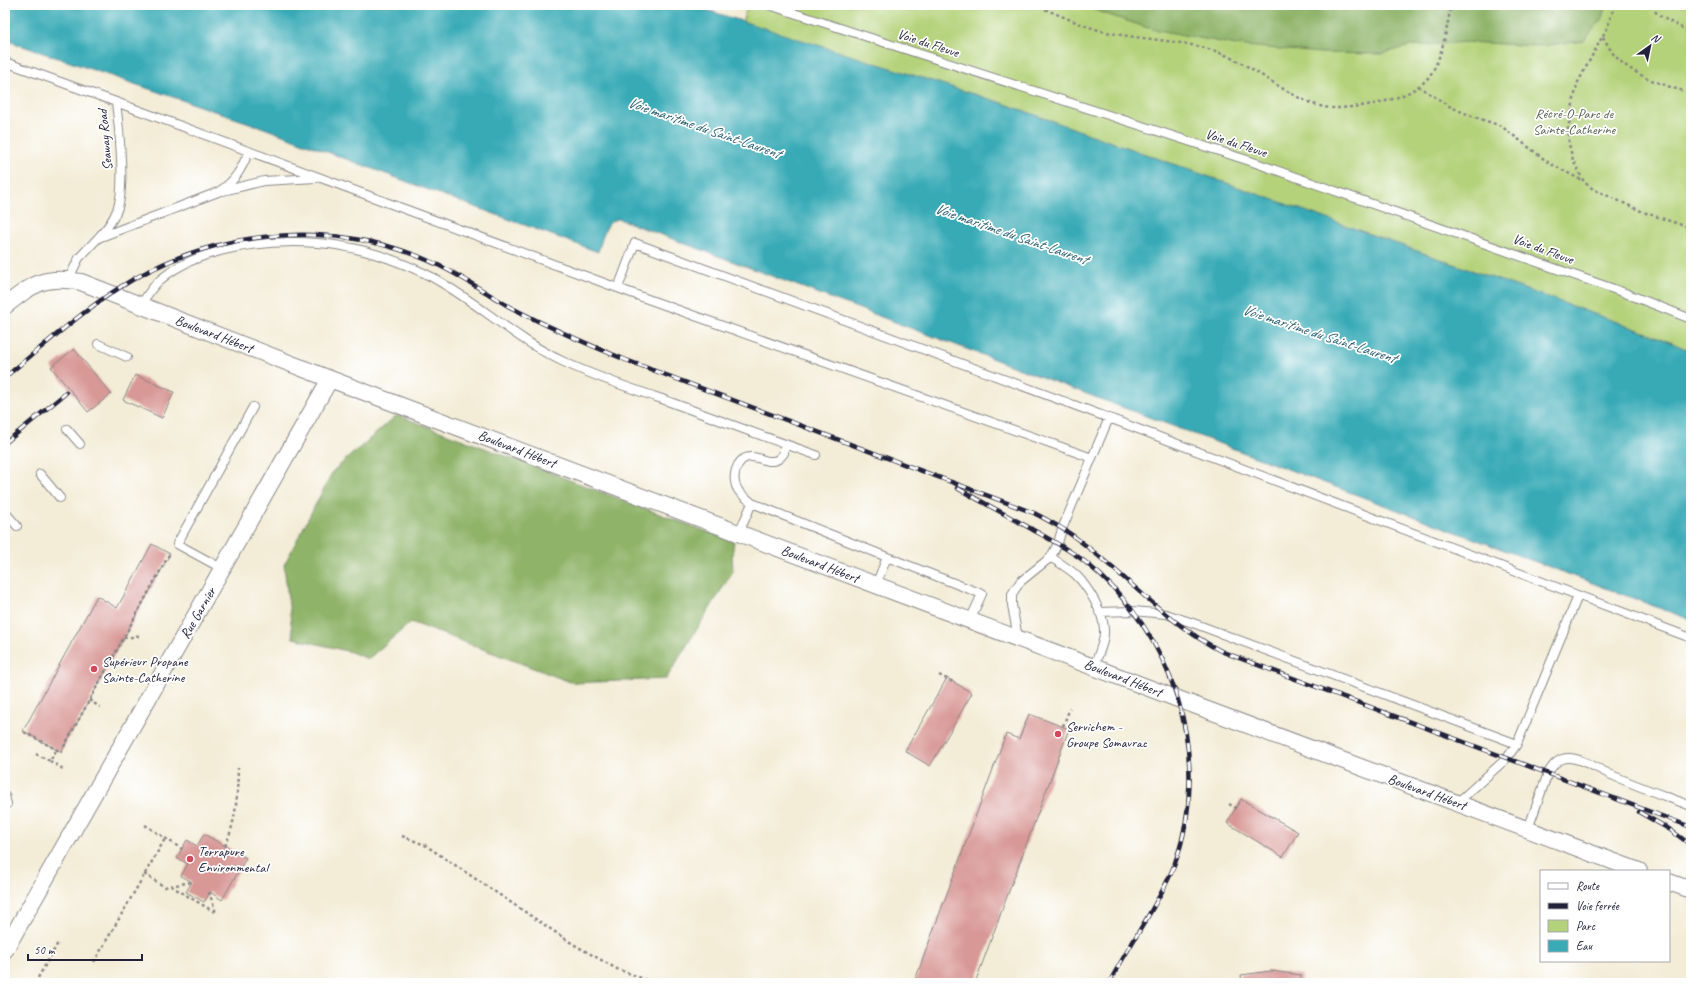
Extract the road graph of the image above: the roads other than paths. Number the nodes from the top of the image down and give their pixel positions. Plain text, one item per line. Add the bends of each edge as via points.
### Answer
1 (769, 5) edge
2 (5, 62) edge
3 (116, 102) junction
4 (249, 151) junction
5 (326, 179) junction
6 (218, 192) junction
7 (98, 238) junction
8 (68, 280) junction
9 (618, 288) junction
10 (141, 305) junction
11 (5, 306) edge
12 (1691, 319) edge
13 (98, 344) dead end
14 (127, 357) dead end
15 (330, 379) junction
16 (253, 407) dead end
17 (1109, 418) junction
18 (67, 429) dead end
19 (80, 444) dead end
20 (784, 444) junction
21 (816, 455) dead end
22 (1092, 458) junction
23 (40, 474) dead end
24 (60, 498) dead end
25 (752, 503) junction
26 (5, 512) edge
27 (17, 526) dead end
28 (739, 533) junction
29 (887, 557) junction
30 (1051, 557) junction
31 (223, 569) junction
32 (876, 585) junction
33 (1578, 596) junction
34 (1099, 612) junction
35 (970, 620) junction
36 (1018, 638) junction
37 (1691, 638) edge
38 (1094, 666) junction
39 (1517, 744) junction
40 (5, 796) edge
41 (1457, 803) junction
42 (5, 804) edge
43 (1691, 806) edge
44 (1528, 829) junction
45 (1636, 870) edge
46 (1670, 882) edge
47 (1691, 890) edge
48 (5, 950) edge

1 - 12 lane, Voie du Fleuve via 1253,162 1625,293
2 - 3 lane, Seaway Road
3 - 4 lane
3 - 7 lane, Seaway Road via 121,194 118,209
4 - 5 lane
4 - 6 lane via 237,175
5 - 6 lane via 264,181
5 - 9 lane
6 - 7 lane
7 - 8 lane, Seaway Road via 79,258
8 - 10 street, Boulevard Hébert via 81,282
8 - 11 street, Boulevard Hébert via 53,279 35,284
9 - 17 lane via 635,243
9 - 22 lane
10 - 15 street, Boulevard Hébert
10 - 20 lane via 152,289 172,271 198,258 237,247 312,242 351,247 424,273 451,288 526,342 563,362
13 - 14 lane
15 - 28 street, Boulevard Hébert
15 - 31 street, Rue Garnier
16 - 31 lane via 177,544
17 - 22 lane
17 - 33 lane
18 - 19 lane
20 - 21 lane
20 - 25 lane via 784,452 779,459 772,462 750,457 742,460 737,466 734,476 738,490
22 - 30 lane
23 - 24 lane
25 - 28 lane
25 - 29 lane
26 - 27 lane
28 - 32 street, Boulevard Hébert
29 - 32 lane
29 - 35 lane via 982,594
30 - 34 lane via 1076,575 1088,590
30 - 36 lane via 1020,582 1012,594
31 - 48 street, Rue Garnier
32 - 35 street, Boulevard Hébert
33 - 37 lane
33 - 39 lane
34 - 38 lane via 1104,630 1102,645
34 - 39 lane via 1133,611 1166,614
35 - 36 street, Boulevard Hébert
36 - 38 street, Boulevard Hébert
38 - 41 street, Boulevard Hébert
39 - 41 lane via 1507,758
40 - 42 lane
41 - 44 street, Boulevard Hébert
43 - 44 lane via 1615,777 1580,760 1561,759 1548,773
44 - 45 street, Boulevard Hébert
46 - 47 street

